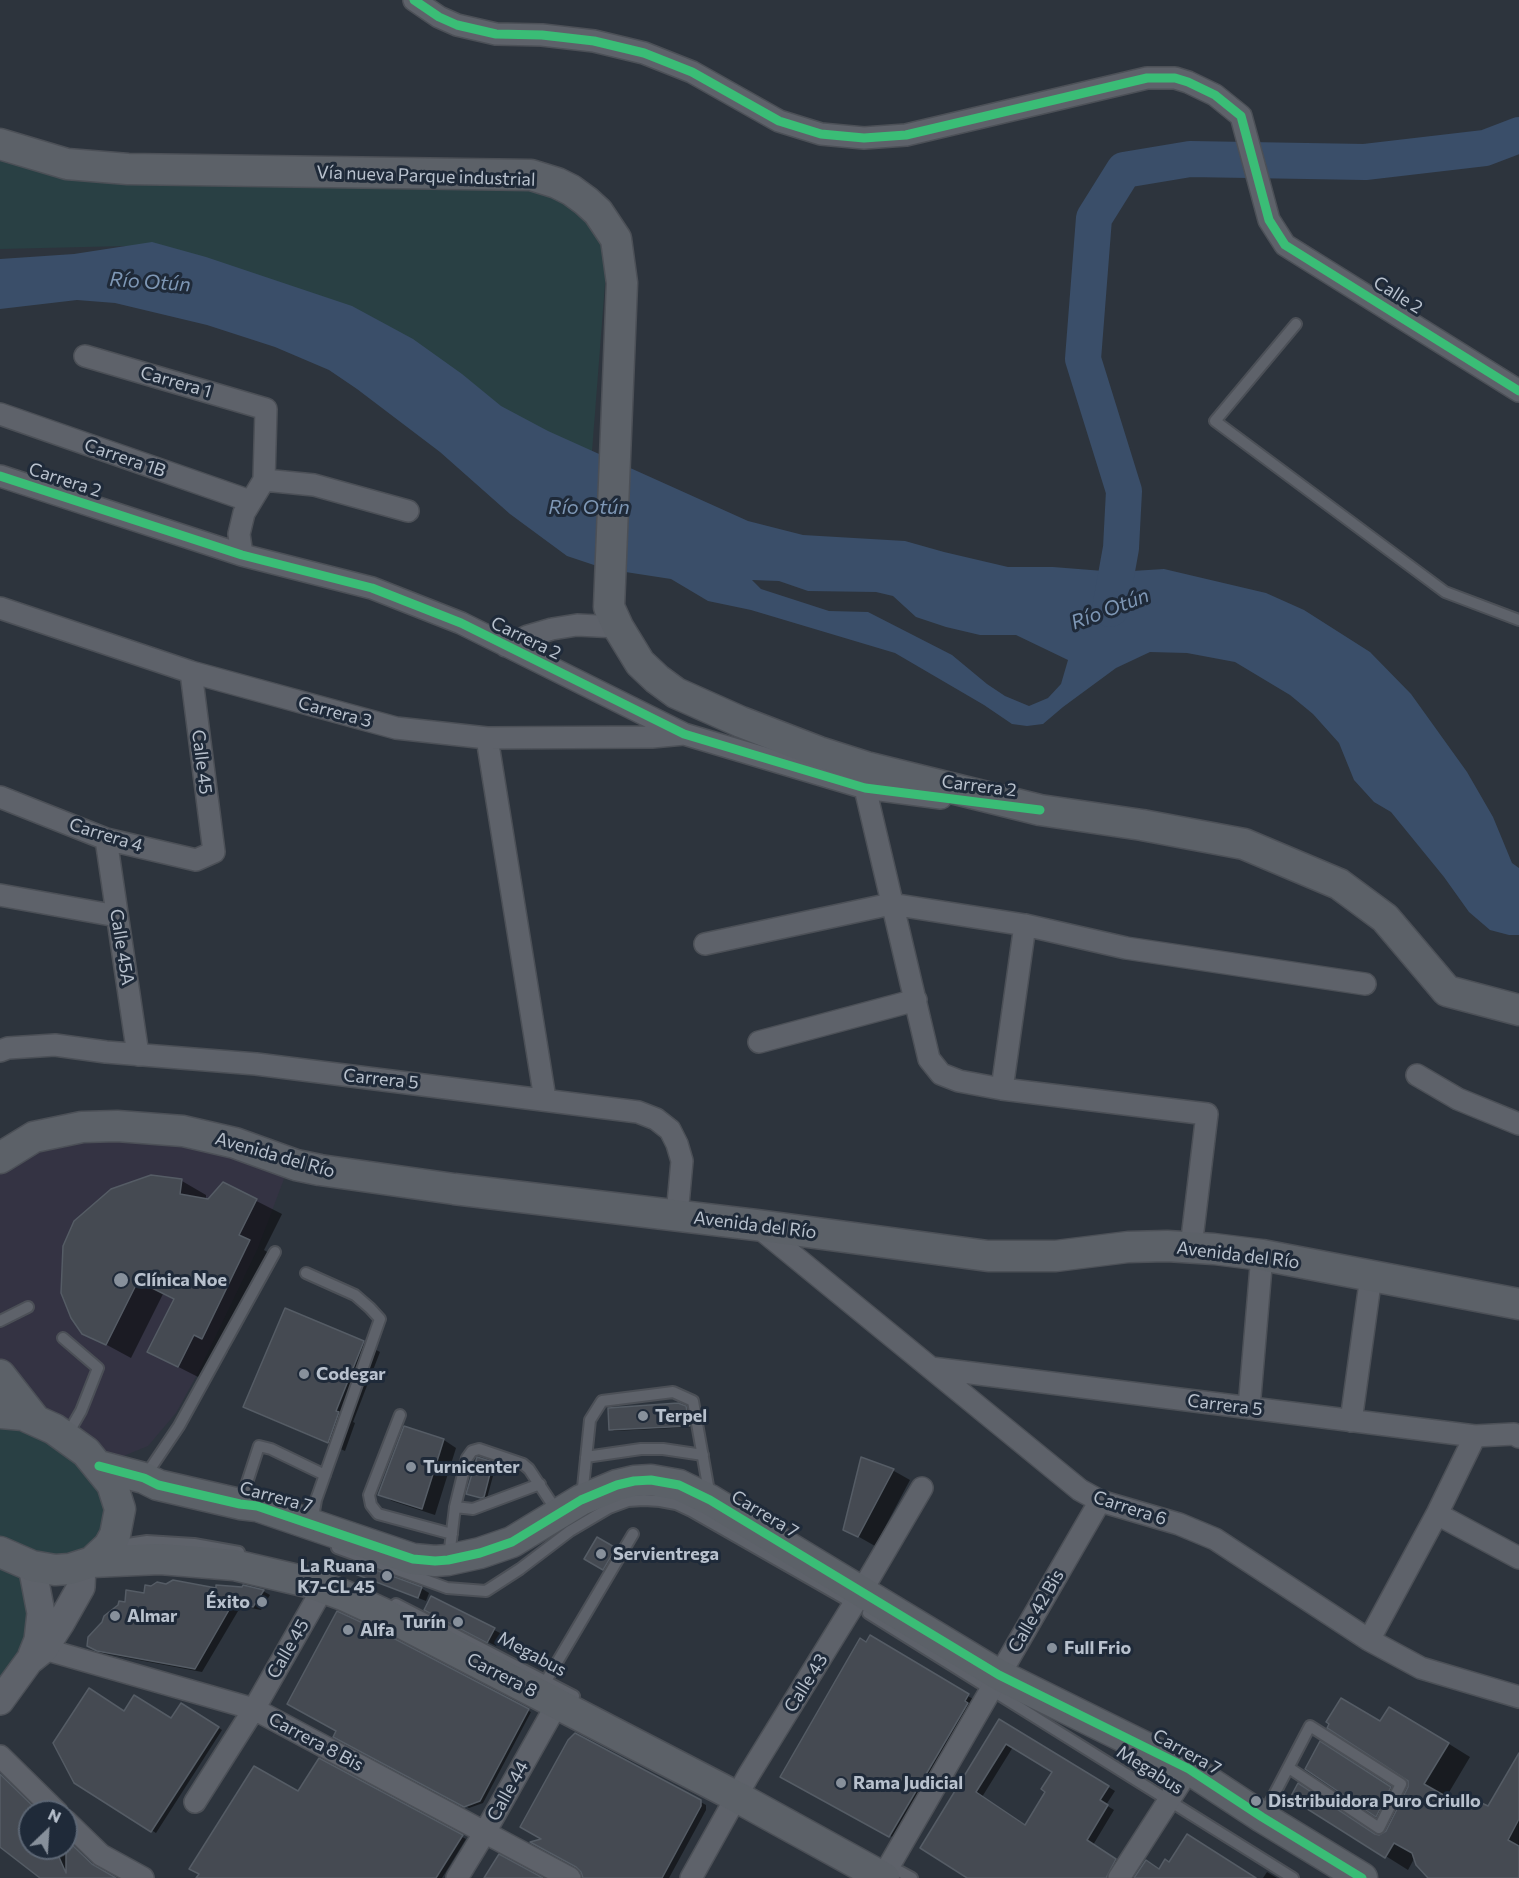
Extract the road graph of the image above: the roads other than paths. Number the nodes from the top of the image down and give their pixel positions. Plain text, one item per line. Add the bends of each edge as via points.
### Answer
1 (414, 0) edge
2 (0, 144) edge
3 (1296, 324) dead end
4 (85, 356) dead end
5 (1519, 391) edge
6 (0, 414) edge
7 (0, 476) edge
8 (264, 480) junction
9 (250, 501) junction
10 (408, 511) dead end
11 (242, 555) junction
12 (0, 608) edge
13 (614, 617) junction
14 (1519, 620) edge
15 (506, 646) junction
16 (191, 672) junction
17 (684, 734) junction
18 (487, 738) junction
19 (866, 788) junction
20 (0, 797) edge
21 (1040, 810) junction
22 (106, 839) junction
23 (214, 852) joint
24 (0, 895) edge
25 (891, 904) junction
26 (117, 916) junction
27 (1025, 926) junction
28 (705, 944) dead end
29 (1365, 984) dead end
30 (916, 1000) junction
31 (1519, 1010) edge
32 (759, 1042) dead end
33 (0, 1051) edge
34 (138, 1055) junction
35 (1417, 1075) dead end
36 (1002, 1089) junction
37 (545, 1099) junction
38 (1519, 1124) edge
39 (0, 1158) edge
40 (676, 1215) junction
41 (756, 1225) junction
42 (1191, 1247) junction
43 (275, 1252) dead end
44 (1262, 1255) junction
45 (306, 1273) dead end
46 (1371, 1276) junction
47 (1519, 1304) edge
48 (28, 1307) dead end
49 (0, 1321) edge
50 (63, 1338) dead end
51 (930, 1368) junction
52 (0, 1375) edge
53 (1249, 1408) junction
54 (0, 1413) edge
55 (400, 1415) dead end
56 (36, 1421) junction
57 (1351, 1421) junction
58 (1475, 1436) junction
59 (66, 1437) junction
60 (1519, 1437) edge
61 (703, 1455) junction
62 (586, 1457) junction
63 (326, 1475) junction
64 (119, 1479) junction
65 (540, 1484) junction
66 (922, 1488) dead end
67 (710, 1500) junction
68 (1100, 1501) junction
69 (240, 1504) junction
70 (570, 1506) junction
71 (455, 1507) junction
72 (1437, 1514) junction
73 (319, 1534) junction
74 (633, 1534) dead end
75 (450, 1547) junction
76 (0, 1551) edge
77 (248, 1554) dead end
78 (94, 1558) junction
79 (1519, 1558) edge
80 (32, 1566) junction
81 (324, 1588) junction
82 (382, 1597) dead end
83 (857, 1598) junction
84 (1368, 1640) junction
85 (37, 1655) junction
86 (0, 1678) edge
87 (995, 1682) junction
88 (547, 1693) junction
89 (1519, 1697) edge
90 (0, 1701) edge
91 (587, 1703) dead end
92 (254, 1709) junction
93 (0, 1756) edge
94 (1289, 1768) junction
95 (1189, 1769) junction
96 (741, 1789) junction
97 (45, 1800) edge
98 (1168, 1800) junction
99 (195, 1802) dead end
100 (1262, 1817) junction
101 (78, 1833) edge
102 (485, 1833) junction
103 (884, 1870) edge
104 (142, 1878) edge
105 (457, 1878) edge
106 (570, 1878) edge
107 (691, 1878) edge
108 (912, 1878) edge
109 (1119, 1878) edge
110 (1293, 1878) edge
111 (1362, 1878) edge

1 - 5 street, Calle 2 via 458,25 496,34 594,40 644,53 692,72 779,121 820,134 864,138 906,135 1147,78 1188,82 1215,95 1241,116 1269,219 1285,245
2 - 13 main road, Vía nueva Parque industrial via 67,164 128,169 531,175 557,183 586,201 616,239 622,283
3 - 14 lane via 1215,421 1445,592
4 - 8 street, Carrera 1 via 266,409
6 - 9 street, Carrera 1B
7 - 11 street, Carrera 2
8 - 9 street
8 - 10 street via 314,485
9 - 11 street via 239,534
11 - 15 street, Carrera 2 via 372,588 461,623
12 - 16 street, Carrera 3
13 - 15 street via 552,628
13 - 21 main road via 640,663 676,693 810,749
15 - 17 street, Carrera 2
16 - 18 street, Carrera 3 via 396,728
16 - 23 street, Calle 45
17 - 18 street, Carrera 3
17 - 19 street, Carrera 2
18 - 37 street
19 - 21 street, Carrera 2
19 - 25 street
20 - 22 street, Carrera 4
21 - 31 main road, Carrera 2 via 1244,844 1339,884 1385,918 1448,991
22 - 23 street, Carrera 4 via 196,860
22 - 26 street, Calle 45A
24 - 26 street
25 - 27 street
25 - 28 street
25 - 30 street
26 - 34 street, Calle 45A
27 - 29 street via 1126,948
27 - 36 street
30 - 32 street
30 - 36 street via 929,1059 940,1074
33 - 34 street, Carrera 5 via 55,1046
34 - 37 street, Carrera 5 via 256,1064
35 - 38 street via 1458,1099
36 - 42 street via 1207,1114
37 - 40 street, Carrera 5 via 638,1112 670,1130 682,1161
39 - 40 main road, Avenida del Río via 34,1137 82,1127 183,1131 320,1170
40 - 41 main road, Avenida del Río
41 - 42 main road, Avenida del Río via 988,1256 1056,1256 1167,1245
41 - 51 street, Carrera 6
42 - 44 main road, Avenida del Río
43 - 64 lane via 179,1426
44 - 46 main road, Avenida del Río
44 - 53 street
45 - 63 lane via 355,1295 380,1319
46 - 47 main road, Avenida del Río
46 - 57 street
48 - 49 lane
50 - 59 lane via 98,1368
51 - 53 street, Carrera 5
51 - 68 street, Carrera 6 via 1080,1490
52 - 56 main road
53 - 57 street, Carrera 5
54 - 56 main road via 23,1415
55 - 75 lane via 369,1495 371,1505 378,1514
56 - 59 main road
57 - 58 street, Carrera 5
58 - 60 street, Carrera 5
58 - 72 street
59 - 64 main road
61 - 62 lane via 641,1449
61 - 62 lane via 693,1401 673,1392 602,1401 590,1420
61 - 67 lane
62 - 70 lane
63 - 69 lane via 259,1446
63 - 73 lane via 316,1500
64 - 69 main road, Carrera 7
64 - 78 main road via 115,1535
65 - 70 lane
65 - 71 lane via 473,1509
65 - 71 lane via 523,1464 479,1449 467,1458
66 - 83 street, Calle 43
67 - 70 main road, Carrera 7 via 678,1485 651,1480 617,1485
67 - 83 main road, Carrera 7
68 - 84 street, Carrera 6 via 1215,1539
68 - 87 street, Calle 42 Bis
69 - 73 main road, Carrera 7 via 257,1506
70 - 75 main road, Carrera 7 via 512,1542 480,1553
71 - 75 lane
72 - 79 street
72 - 84 street
73 - 75 main road, Carrera 7 via 413,1559
73 - 83 lane via 447,1588 486,1591 609,1508 628,1502 660,1501 691,1511
74 - 88 lane
76 - 80 main road, Carrera 8
77 - 78 lane via 194,1544 147,1541
78 - 80 main road, Carrera 8 via 55,1570
78 - 81 main road, Carrera 8 via 160,1558 224,1564
78 - 85 street via 81,1587
80 - 85 street via 41,1613
81 - 88 main road, Carrera 8
81 - 92 street, Calle 45
82 - 88 lane, Megabus
83 - 87 main road, Carrera 7
83 - 96 street, Calle 43
84 - 89 street, Carrera 6 via 1421,1668
85 - 86 street
85 - 90 street
85 - 92 street, Carrera 8 Bis
87 - 95 main road, Carrera 7
87 - 98 lane, Megabus
87 - 103 street, Calle 42 Bis
88 - 91 lane, Megabus
88 - 96 main road, Carrera 8
88 - 102 street, Calle 44
92 - 99 street, Calle 45
92 - 102 street, Carrera 8 Bis
93 - 97 street
94 - 94 lane via 1310,1726 1401,1784 1379,1828
94 - 100 lane
95 - 98 street
95 - 100 main road, Carrera 7
96 - 103 main road, Carrera 8
96 - 107 street, Calle 43
98 - 109 street
98 - 110 lane, Megabus
100 - 111 main road, Carrera 7
101 - 104 street via 101,1855
102 - 105 street, Calle 44
102 - 106 street, Carrera 8 Bis
103 - 108 lane

